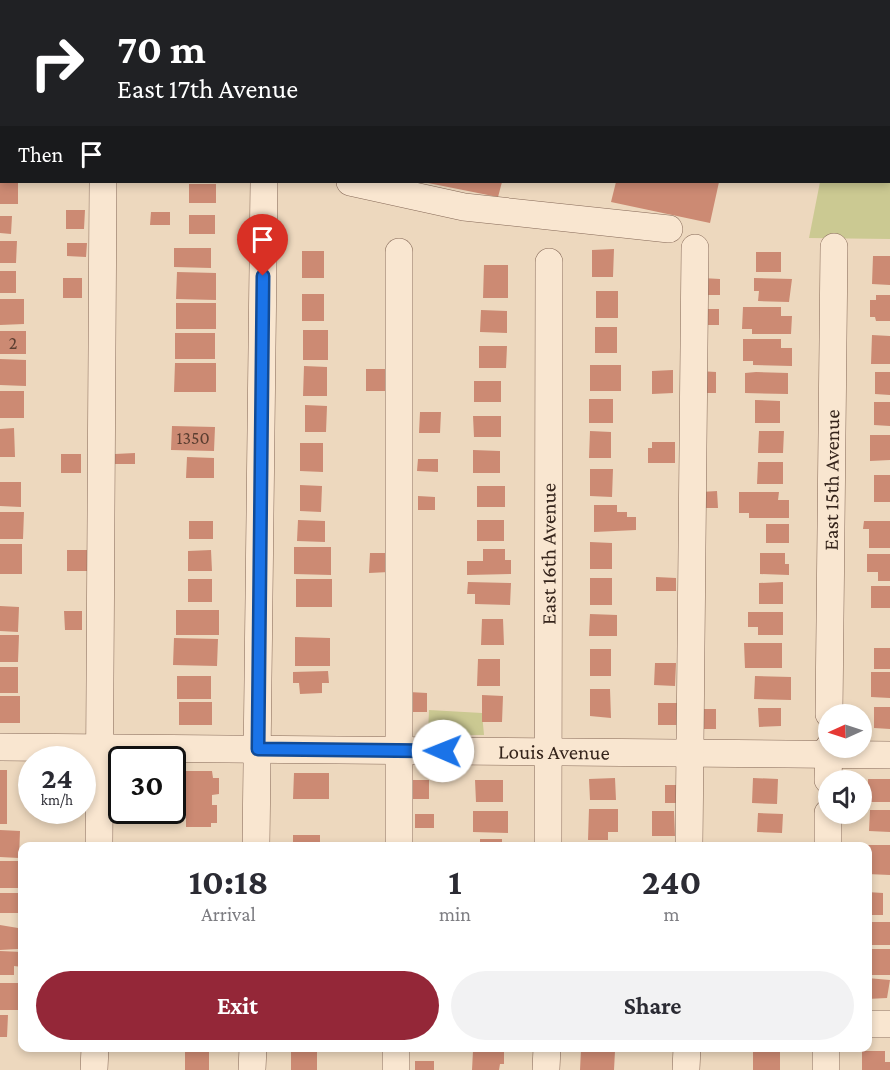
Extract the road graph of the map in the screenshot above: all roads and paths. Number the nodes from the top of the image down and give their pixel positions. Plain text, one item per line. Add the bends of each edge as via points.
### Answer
1 (103, 183) edge
2 (264, 183) edge
3 (356, 183) edge
4 (669, 229) dead end
5 (834, 247) dead end
6 (694, 248) dead end
7 (399, 252) dead end
8 (549, 262) dead end
9 (829, 704) edge
10 (0, 747) edge
11 (100, 748) junction
12 (258, 749) junction
13 (401, 750) junction
14 (549, 752) junction
15 (690, 753) junction
16 (890, 755) edge
17 (829, 760) edge
18 (828, 824) edge
19 (99, 842) edge
20 (256, 842) edge
21 (399, 842) edge
22 (548, 842) edge
23 (689, 842) edge
24 (828, 842) edge
25 (872, 1024) edge
26 (890, 1024) edge
27 (95, 1052) edge
28 (253, 1052) edge
29 (396, 1052) edge
30 (547, 1052) edge
31 (687, 1052) edge
32 (826, 1052) edge
33 (94, 1070) edge
34 (252, 1070) edge
35 (396, 1070) edge
36 (546, 1070) edge
37 (686, 1070) edge
38 (826, 1070) edge

1 - 11 street
2 - 12 street
3 - 4 street via 464,207
5 - 9 street, East 15th Avenue
6 - 15 street
7 - 13 street
8 - 14 street, East 16th Avenue
10 - 11 street, Louis Avenue
11 - 12 street, Louis Avenue
11 - 19 street
12 - 13 street, Louis Avenue
12 - 20 street
13 - 14 street, Louis Avenue
13 - 21 street
14 - 15 street, Louis Avenue
14 - 22 street, East 16th Avenue
15 - 17 street, Louis Avenue
15 - 23 street
16 - 17 street, Louis Avenue
18 - 24 street
25 - 26 street
27 - 33 street
28 - 34 street
29 - 35 street
30 - 36 street
31 - 37 street
32 - 38 street

